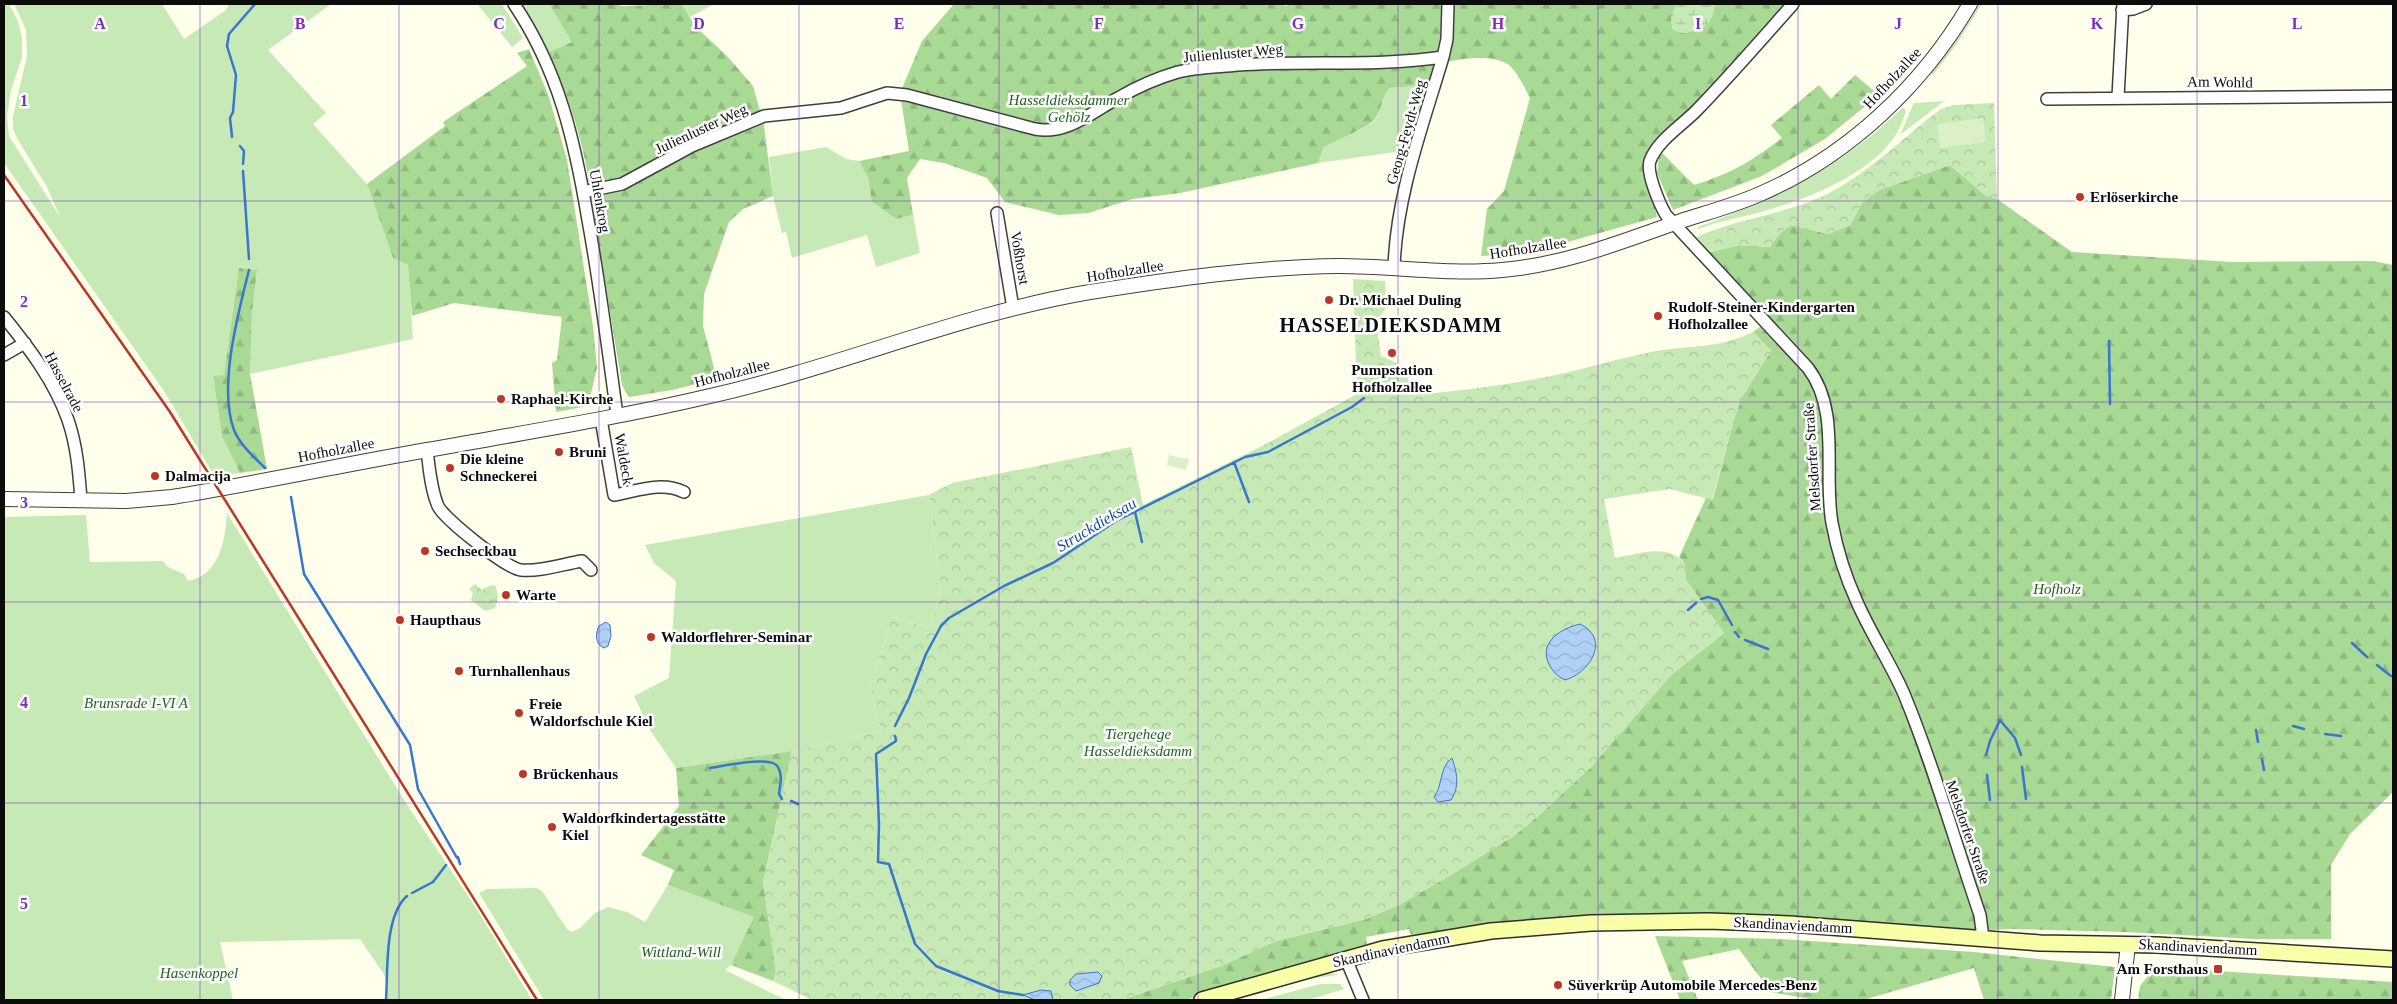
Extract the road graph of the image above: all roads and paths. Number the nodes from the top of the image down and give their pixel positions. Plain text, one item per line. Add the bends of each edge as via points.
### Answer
1 (514, 4) edge
2 (1448, 4) edge
3 (1793, 4) edge
4 (1970, 4) edge
5 (2146, 4) edge
6 (2123, 7) edge
7 (1443, 56) junction
8 (2393, 96) edge
9 (2118, 97) junction
10 (2047, 99) dead end
11 (584, 192) junction
12 (997, 213) dead end
13 (1674, 224) junction
14 (1394, 268) junction
15 (1013, 308) junction
16 (4, 317) edge
17 (25, 343) junction
18 (4, 355) edge
19 (617, 415) junction
20 (601, 418) junction
21 (426, 450) junction
22 (684, 492) dead end
23 (4, 499) edge
24 (81, 500) junction
25 (591, 570) dead end
26 (1983, 938) junction
27 (2128, 944) junction
28 (1346, 959) junction
29 (2393, 959) edge
30 (1202, 1000) edge
31 (1363, 1000) edge
32 (2122, 1000) edge

1 - 11 street, Uhlenkrog via 540,49 560,94
2 - 7 street, Georg-Feydt-Weg
3 - 13 street, Melsdorfer Straße via 1657,149 1650,162 1650,173 1662,208
4 - 13 street, Hofholzallee via 1927,67 1875,121 1836,151 1762,194
5 - 6 street via 2133,9
6 - 9 street
7 - 11 street, Julienluster Weg via 1401,62 1253,64 1180,72 1120,97 1070,126 1050,130 887,93 841,108 764,116 692,146 622,184
7 - 14 street, Georg-Feydt-Weg via 1401,206
8 - 9 street, Am Wohld
9 - 10 street, Am Wohld
11 - 19 street, Uhlenkrog
12 - 15 street, Voßhorst
13 - 14 street, Hofholzallee via 1594,251 1520,268 1450,271
13 - 26 street, Melsdorfer Straße via 1808,368 1822,394 1826,412 1830,508 1840,555 1857,602 1902,691 1921,738 1980,915
14 - 15 street, Hofholzallee via 1342,266 1234,272 1088,293
15 - 19 street, Hofholzallee via 731,391
16 - 17 street, Hasselrade
17 - 18 street
17 - 24 street, Hasselrade via 69,421 77,457
19 - 20 street, Hofholzallee
20 - 21 street, Hofholzallee
20 - 22 street, Waldeck via 614,495 662,486
21 - 24 street, Hofholzallee via 147,500
21 - 25 street via 437,504 442,513 504,562 516,569 529,570 582,561
23 - 24 street, Hofholzallee
26 - 27 main road, Skandinaviendamm via 2040,943
26 - 28 main road, Skandinaviendamm via 1709,921 1591,923 1454,936
27 - 29 main road, Skandinaviendamm
27 - 32 street
28 - 30 main road, Skandinaviendamm
28 - 31 street

